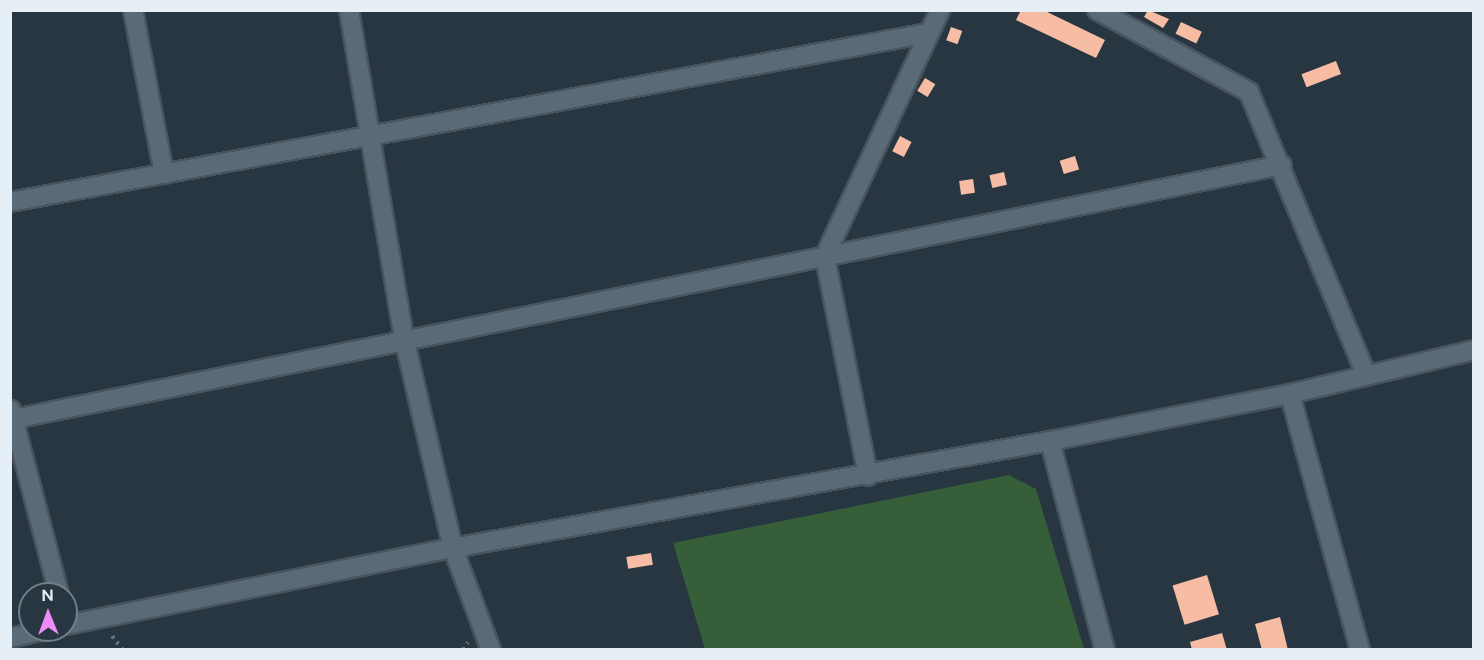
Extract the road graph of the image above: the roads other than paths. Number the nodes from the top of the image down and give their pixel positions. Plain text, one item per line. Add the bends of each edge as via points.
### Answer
1 (133, 10) edge
2 (349, 10) edge
3 (940, 10) edge
4 (1097, 10) edge
5 (928, 33) junction
6 (369, 137) junction
7 (1282, 165) junction
8 (164, 174) junction
9 (10, 202) edge
10 (825, 256) junction
11 (404, 338) junction
12 (1473, 350) edge
13 (1366, 374) junction
14 (1290, 394) junction
15 (12, 414) edge
16 (1050, 441) junction
17 (868, 476) junction
18 (453, 548) junction
19 (56, 582) edge
20 (78, 622) edge
21 (491, 650) edge
22 (1105, 650) edge
23 (1360, 650) edge

1 - 8 street
2 - 6 street
3 - 5 street
4 - 7 street via 1247,90
5 - 6 street
5 - 10 street
6 - 8 street
6 - 11 street
7 - 10 street
7 - 13 street
8 - 9 street
10 - 11 street
10 - 17 street
11 - 15 street
11 - 18 street
12 - 13 street
13 - 14 street
14 - 16 street
14 - 23 street
15 - 19 street
16 - 17 street
16 - 22 street
17 - 18 street
18 - 20 street
18 - 21 street

